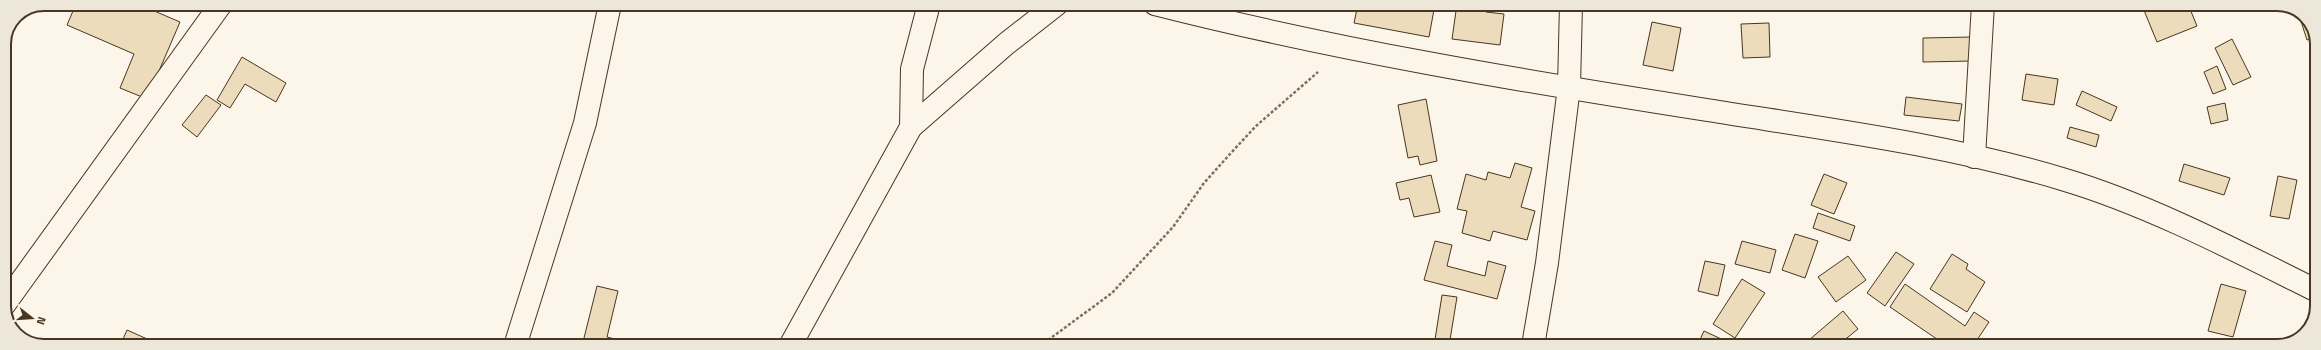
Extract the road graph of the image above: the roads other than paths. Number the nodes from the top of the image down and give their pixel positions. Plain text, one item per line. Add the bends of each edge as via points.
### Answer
1 (216, 11) edge
2 (609, 11) edge
3 (927, 11) edge
4 (1048, 11) edge
5 (1187, 11) edge
6 (1571, 11) edge
7 (1983, 11) edge
8 (1569, 87) junction
9 (911, 127) junction
10 (1974, 157) junction
11 (2310, 288) edge
12 (11, 296) edge
13 (517, 339) edge
14 (794, 339) edge
15 (1534, 339) edge

1 - 12 street
2 - 13 street via 585,122
3 - 9 street via 912,69
4 - 9 street
5 - 8 street via 1345,46
6 - 8 street
7 - 10 street
8 - 10 street via 1869,135
8 - 15 street via 1547,263
9 - 14 street
10 - 11 street via 2063,179 2145,209

